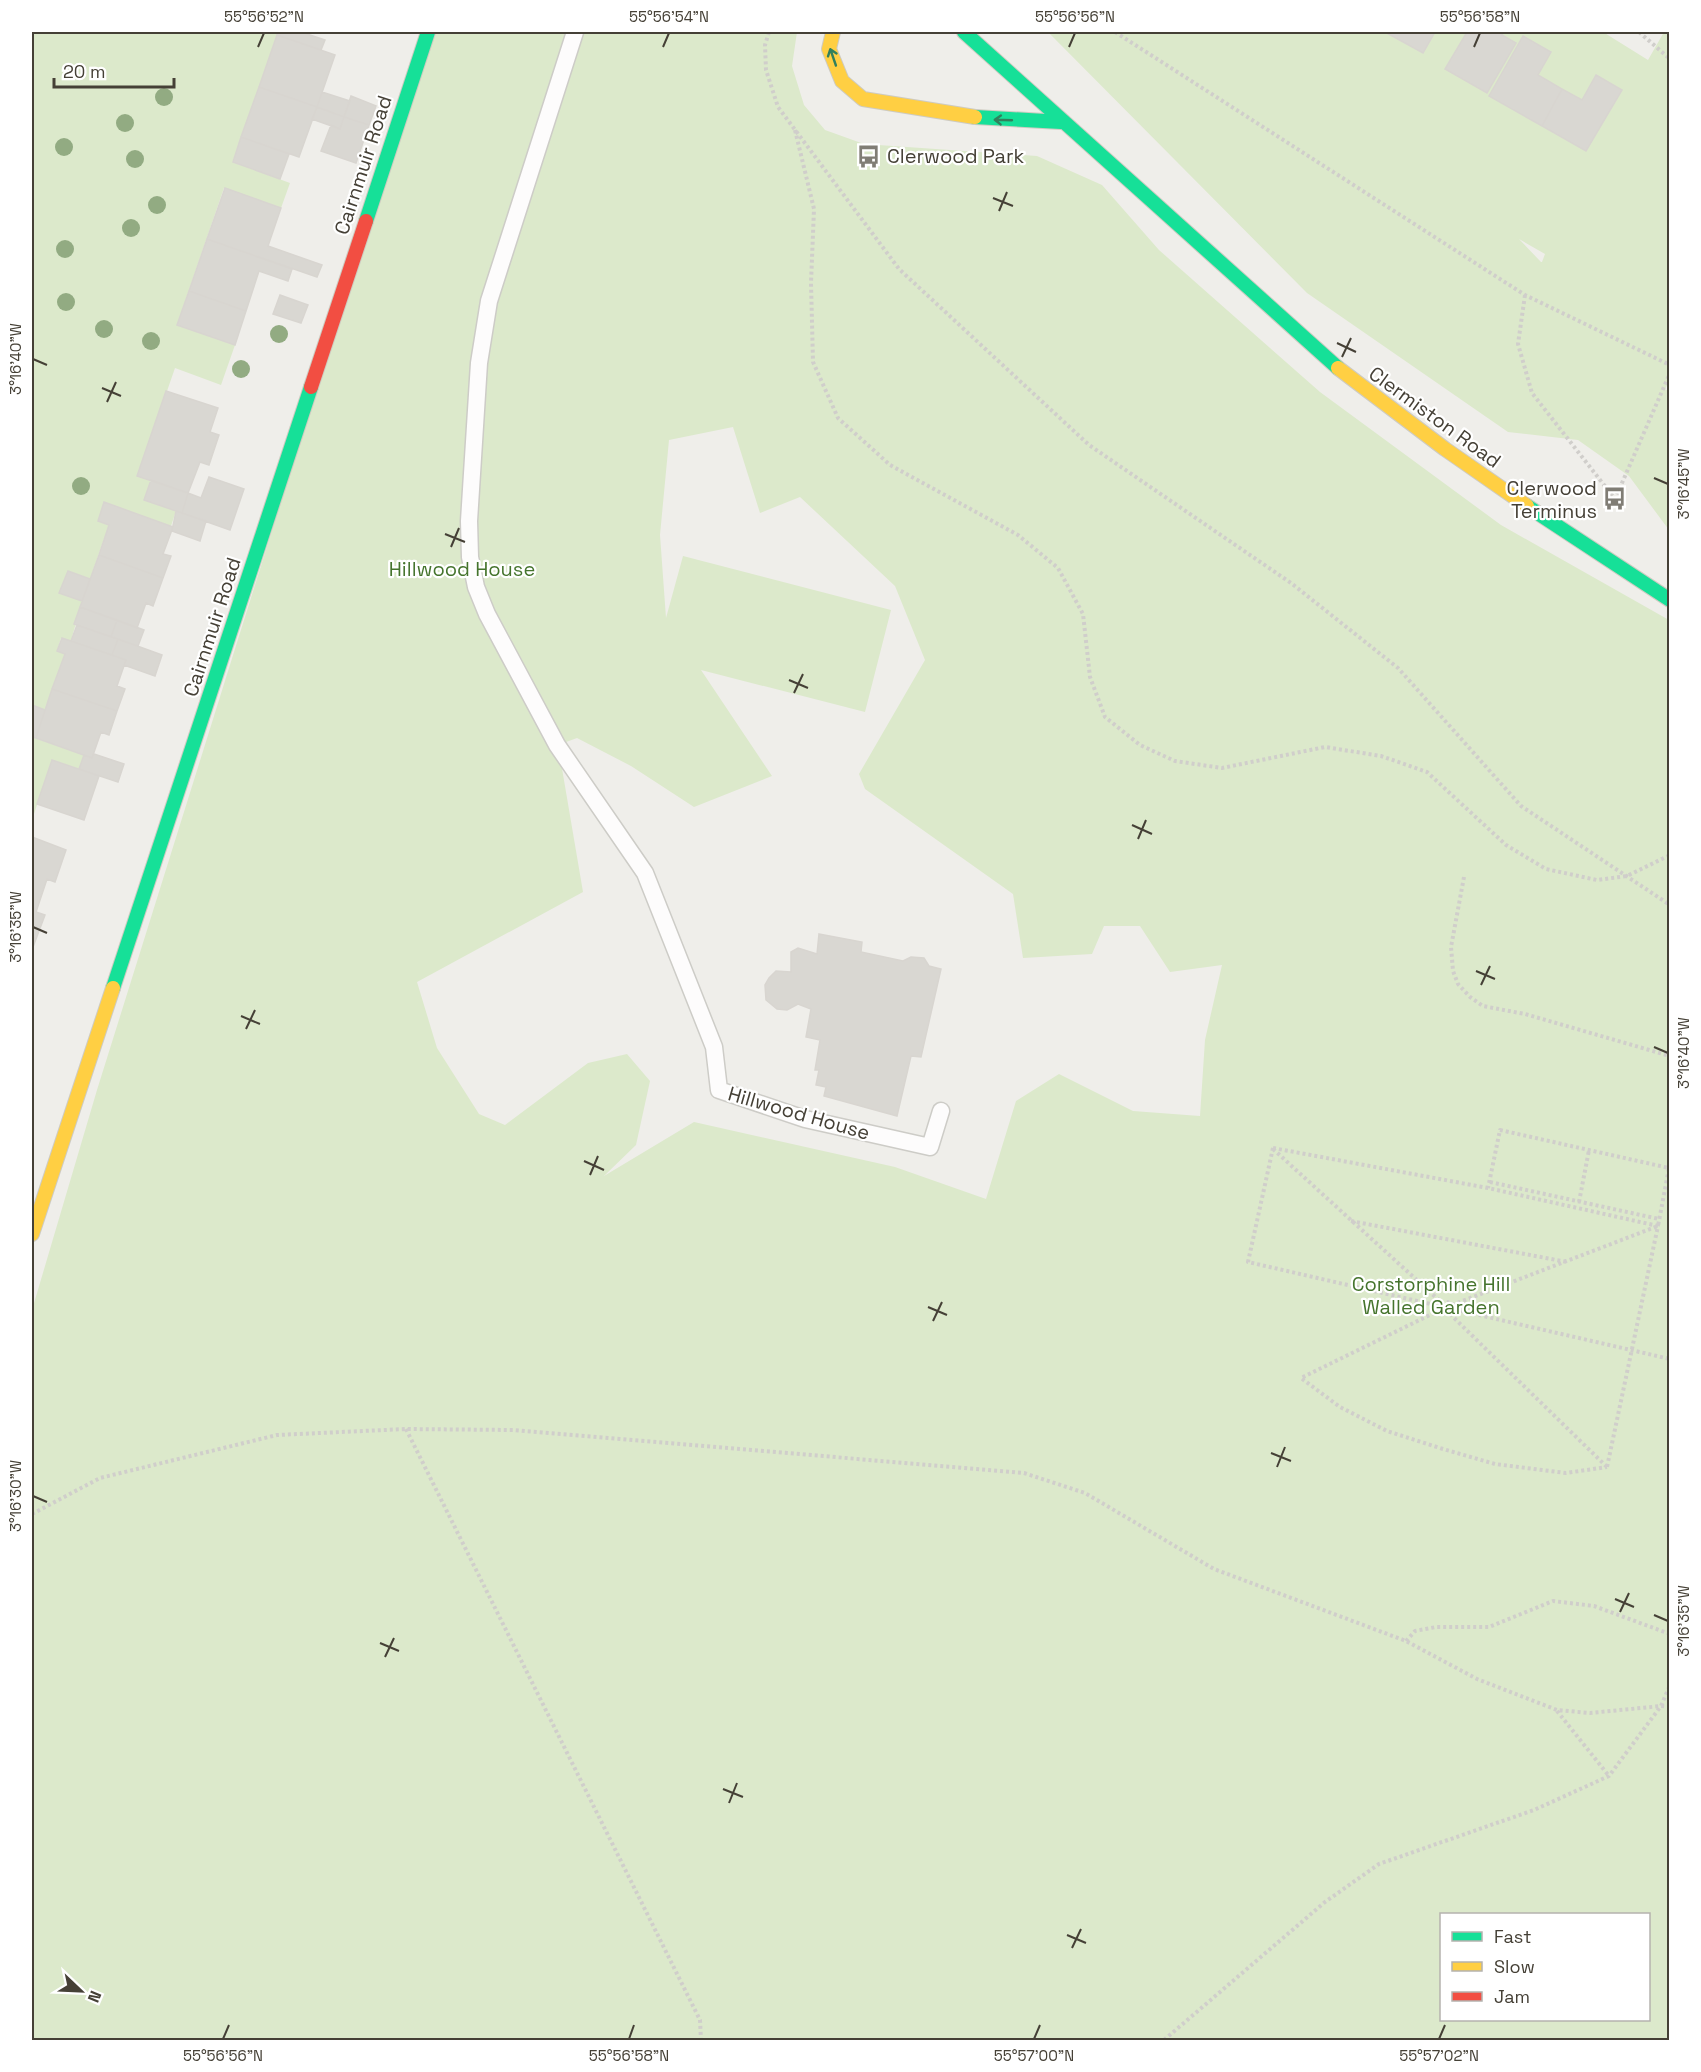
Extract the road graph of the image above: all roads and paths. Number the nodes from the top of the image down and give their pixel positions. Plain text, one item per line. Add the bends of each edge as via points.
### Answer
1 (428, 32) edge
2 (575, 32) edge
3 (769, 32) edge
4 (833, 32) edge
5 (964, 32) edge
6 (1115, 32) edge
7 (1639, 32) edge
8 (1670, 59) edge
9 (1061, 122) junction
10 (795, 130) junction
11 (1525, 295) junction
12 (1670, 365) edge
13 (1670, 373) edge
14 (1670, 600) edge
15 (1670, 855) edge
16 (1627, 876) junction
17 (1464, 877) dead end
18 (1670, 905) edge
19 (1670, 1056) edge
20 (941, 1111) dead end
21 (1273, 1148) junction
22 (1589, 1150) junction
23 (1490, 1182) junction
24 (1488, 1188) junction
25 (1579, 1202) junction
26 (1659, 1219) junction
27 (1349, 1221) junction
28 (1658, 1226) junction
29 (32, 1234) edge
30 (1568, 1262) junction
31 (1440, 1306) junction
32 (1453, 1307) junction
33 (1450, 1314) junction
34 (1631, 1350) junction
35 (1670, 1359) edge
36 (405, 1429) junction
37 (1607, 1467) junction
38 (32, 1514) edge
39 (1670, 1634) edge
40 (1406, 1641) junction
41 (1670, 1685) edge
42 (1661, 1706) junction
43 (1670, 1707) edge
44 (1557, 1710) junction
45 (1609, 1776) junction
46 (701, 2040) edge
47 (1164, 2040) edge

1 - 29 street, Cairnmuir Road
2 - 20 lane, Hillwood House via 489,301 479,363 469,521 476,587 557,745 645,873 714,1047 720,1090 805,1119 930,1147
3 - 10 path via 766,70 778,107
9 -> 4 street via 993,120 863,99 842,81 830,49
5 - 9 street, Clermiston Road
6 - 11 path
7 - 8 path
9 - 14 street, Clermiston Road via 1376,401 1527,508
10 - 16 path via 898,269 1089,445 1292,583 1389,661 1521,806
10 - 16 path via 814,209 813,362 838,418 890,465 1018,535 1058,568 1083,614 1090,677 1105,717 1140,745 1175,761 1222,768 1325,747 1381,756 1427,772 1506,845 1546,869 1597,880
11 - 12 path
11 - 13 path via 1518,344 1532,393 1615,499
15 - 16 path
16 - 18 path
17 - 19 path via 1451,947 1453,971 1470,997 1484,1006
21 - 24 path
21 - 27 path
21 - 31 path via 1248,1262
22 - 23 path via 1500,1130
22 - 25 path
22 - 26 path via 1669,1167
23 - 24 path
23 - 25 path
24 - 28 path
25 - 26 path
26 - 28 path
27 - 30 path
27 - 31 path
28 - 30 path
28 - 34 path
30 - 32 path
31 - 32 path via 1448,1302
31 - 33 path via 1442,1314
31 - 37 path via 1301,1378 1340,1407 1388,1431 1494,1464 1566,1473
32 - 33 path
32 - 34 path
33 - 37 path
34 - 35 path
34 - 37 path
36 - 38 path via 277,1436 100,1478
36 - 40 path via 514,1430 1024,1473 1085,1493 1214,1569
36 - 46 path via 700,2020
39 - 40 path via 1594,1606 1553,1601 1489,1627 1436,1627 1415,1631
40 - 44 path via 1477,1679
41 - 42 path
42 - 43 path
42 - 44 path via 1590,1713
42 - 45 path
44 - 45 path
45 - 47 path via 1534,1810 1379,1864 1325,1902

